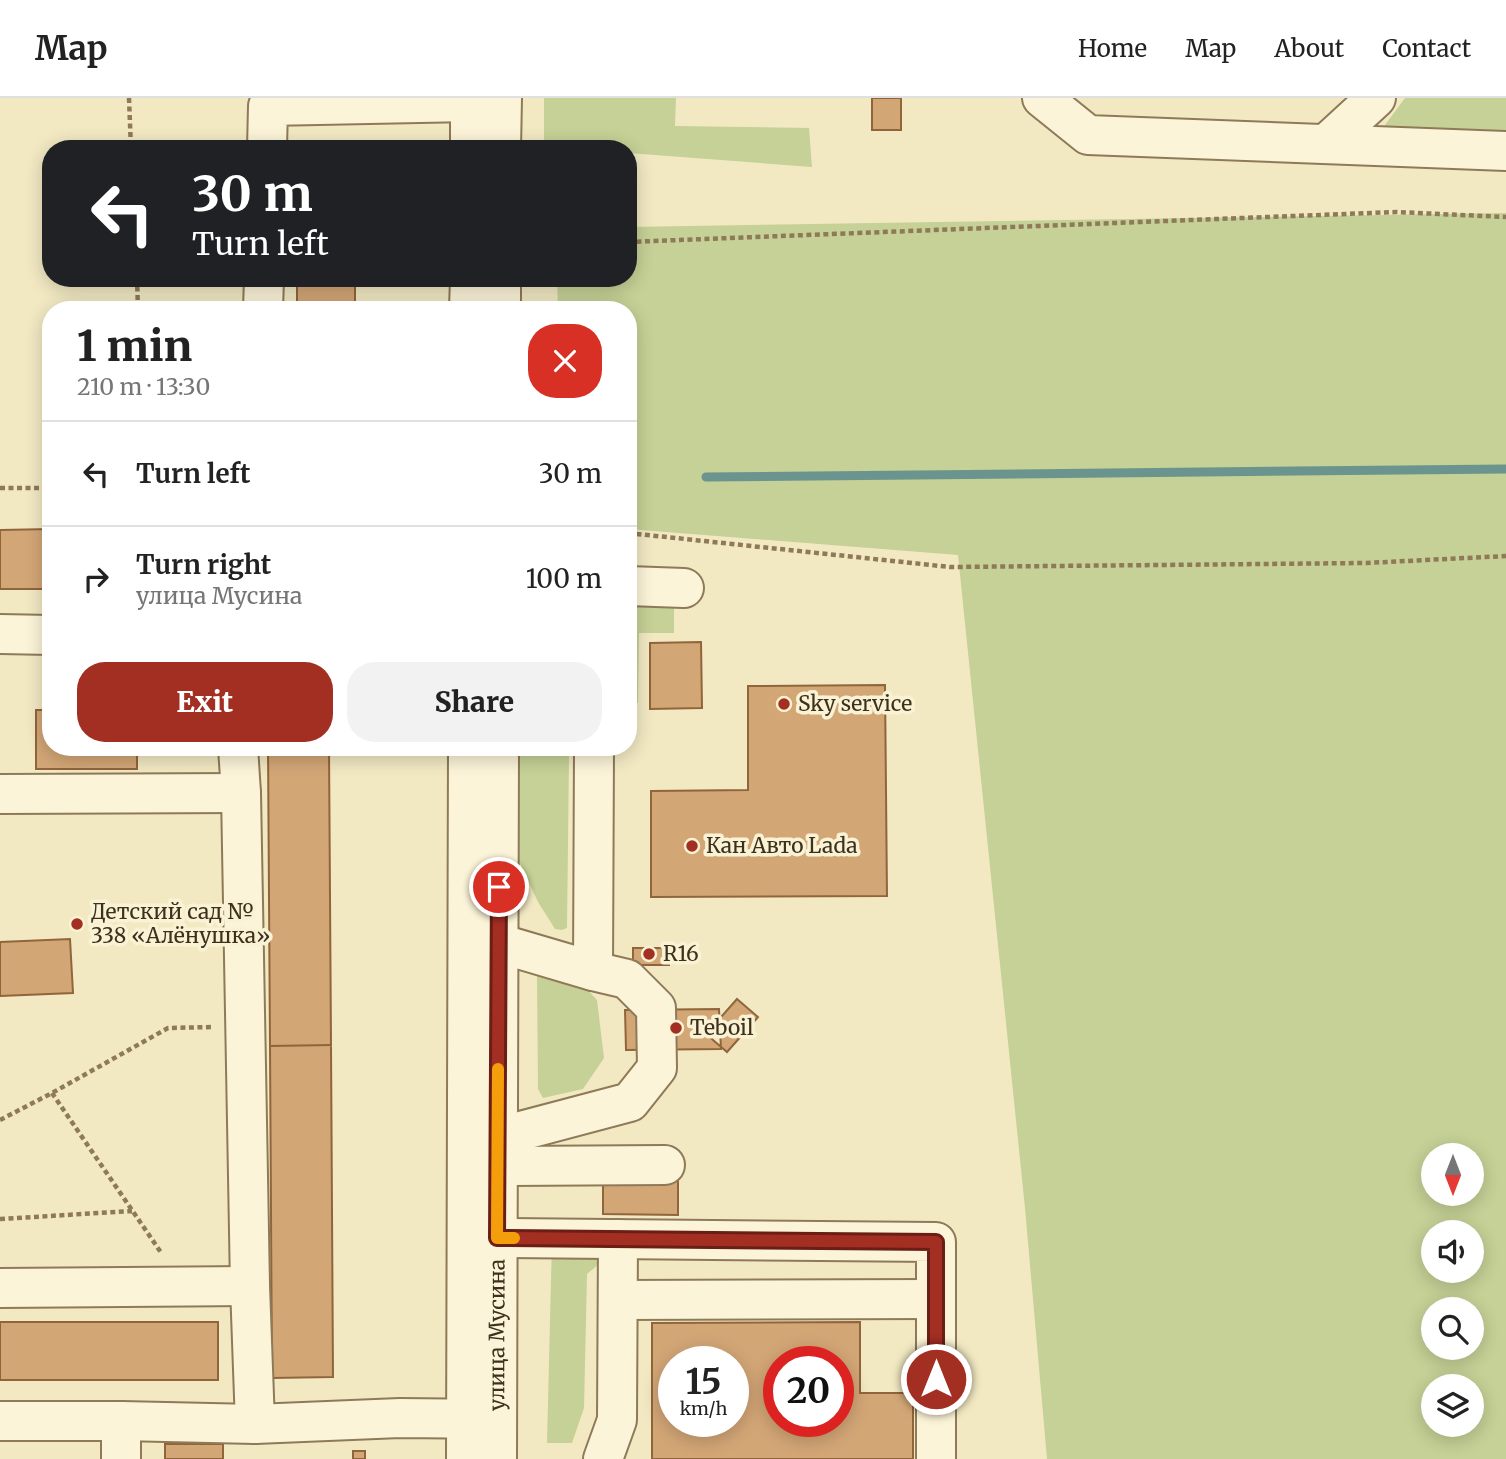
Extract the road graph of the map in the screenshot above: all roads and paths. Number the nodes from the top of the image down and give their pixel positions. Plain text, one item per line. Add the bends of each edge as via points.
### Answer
1 (129, 98) edge
2 (1042, 98) edge
3 (1376, 98) edge
4 (481, 99) edge
5 (131, 140) edge
6 (267, 140) edge
7 (472, 140) edge
8 (497, 140) edge
9 (1326, 144) junction
10 (1506, 151) edge
11 (1506, 217) edge
12 (637, 242) edge
13 (0, 488) edge
14 (42, 488) edge
15 (637, 534) edge
16 (1506, 556) edge
17 (637, 586) edge
18 (684, 588) dead end
19 (0, 634) edge
20 (42, 635) edge
21 (239, 756) edge
22 (468, 756) edge
23 (499, 756) edge
24 (594, 756) edge
25 (241, 793) junction
26 (0, 794) edge
27 (498, 943) junction
28 (593, 971) junction
29 (245, 1027) junction
30 (52, 1093) junction
31 (0, 1120) edge
32 (498, 1151) junction
33 (665, 1165) dead end
34 (133, 1211) junction
35 (0, 1219) edge
36 (497, 1238) junction
37 (618, 1239) junction
38 (168, 1263) dead end
39 (250, 1286) junction
40 (0, 1288) edge
41 (936, 1299) junction
42 (618, 1300) junction
43 (482, 1418) junction
44 (121, 1420) junction
45 (0, 1421) edge
46 (255, 1423) junction
47 (121, 1459) edge
48 (466, 1459) edge
49 (497, 1459) edge
50 (603, 1459) edge
51 (936, 1459) edge

1 - 5 path
2 - 9 street via 1088,135
3 - 9 street
4 - 6 street via 268,106
4 - 7 street
4 - 8 street
9 - 10 street
11 - 12 path via 1396,212
13 - 14 path
15 - 16 path via 950,567 1366,563
17 - 18 street
19 - 20 street
21 - 25 street
22 - 43 street, улица Мусина
23 - 27 street, улица Мусина
24 - 28 street
25 - 26 street
25 - 29 street
27 - 28 street
27 - 32 street, улица Мусина
28 - 32 street via 627,979 656,1008 657,1068 630,1102
29 - 30 path via 168,1028
29 - 39 street
30 - 31 path
30 - 34 path
32 - 33 street
32 - 36 street, улица Мусина
34 - 35 path
34 - 38 path
36 - 37 street
36 - 43 street, улица Мусина
37 - 41 street via 936,1242
37 - 42 street
39 - 40 street
39 - 46 street
41 - 42 street
41 - 51 street
42 - 50 street via 617,1420
43 - 46 street
43 - 48 street, улица Мусина
43 - 49 street, улица Мусина
44 - 45 street
44 - 46 street
44 - 47 street

